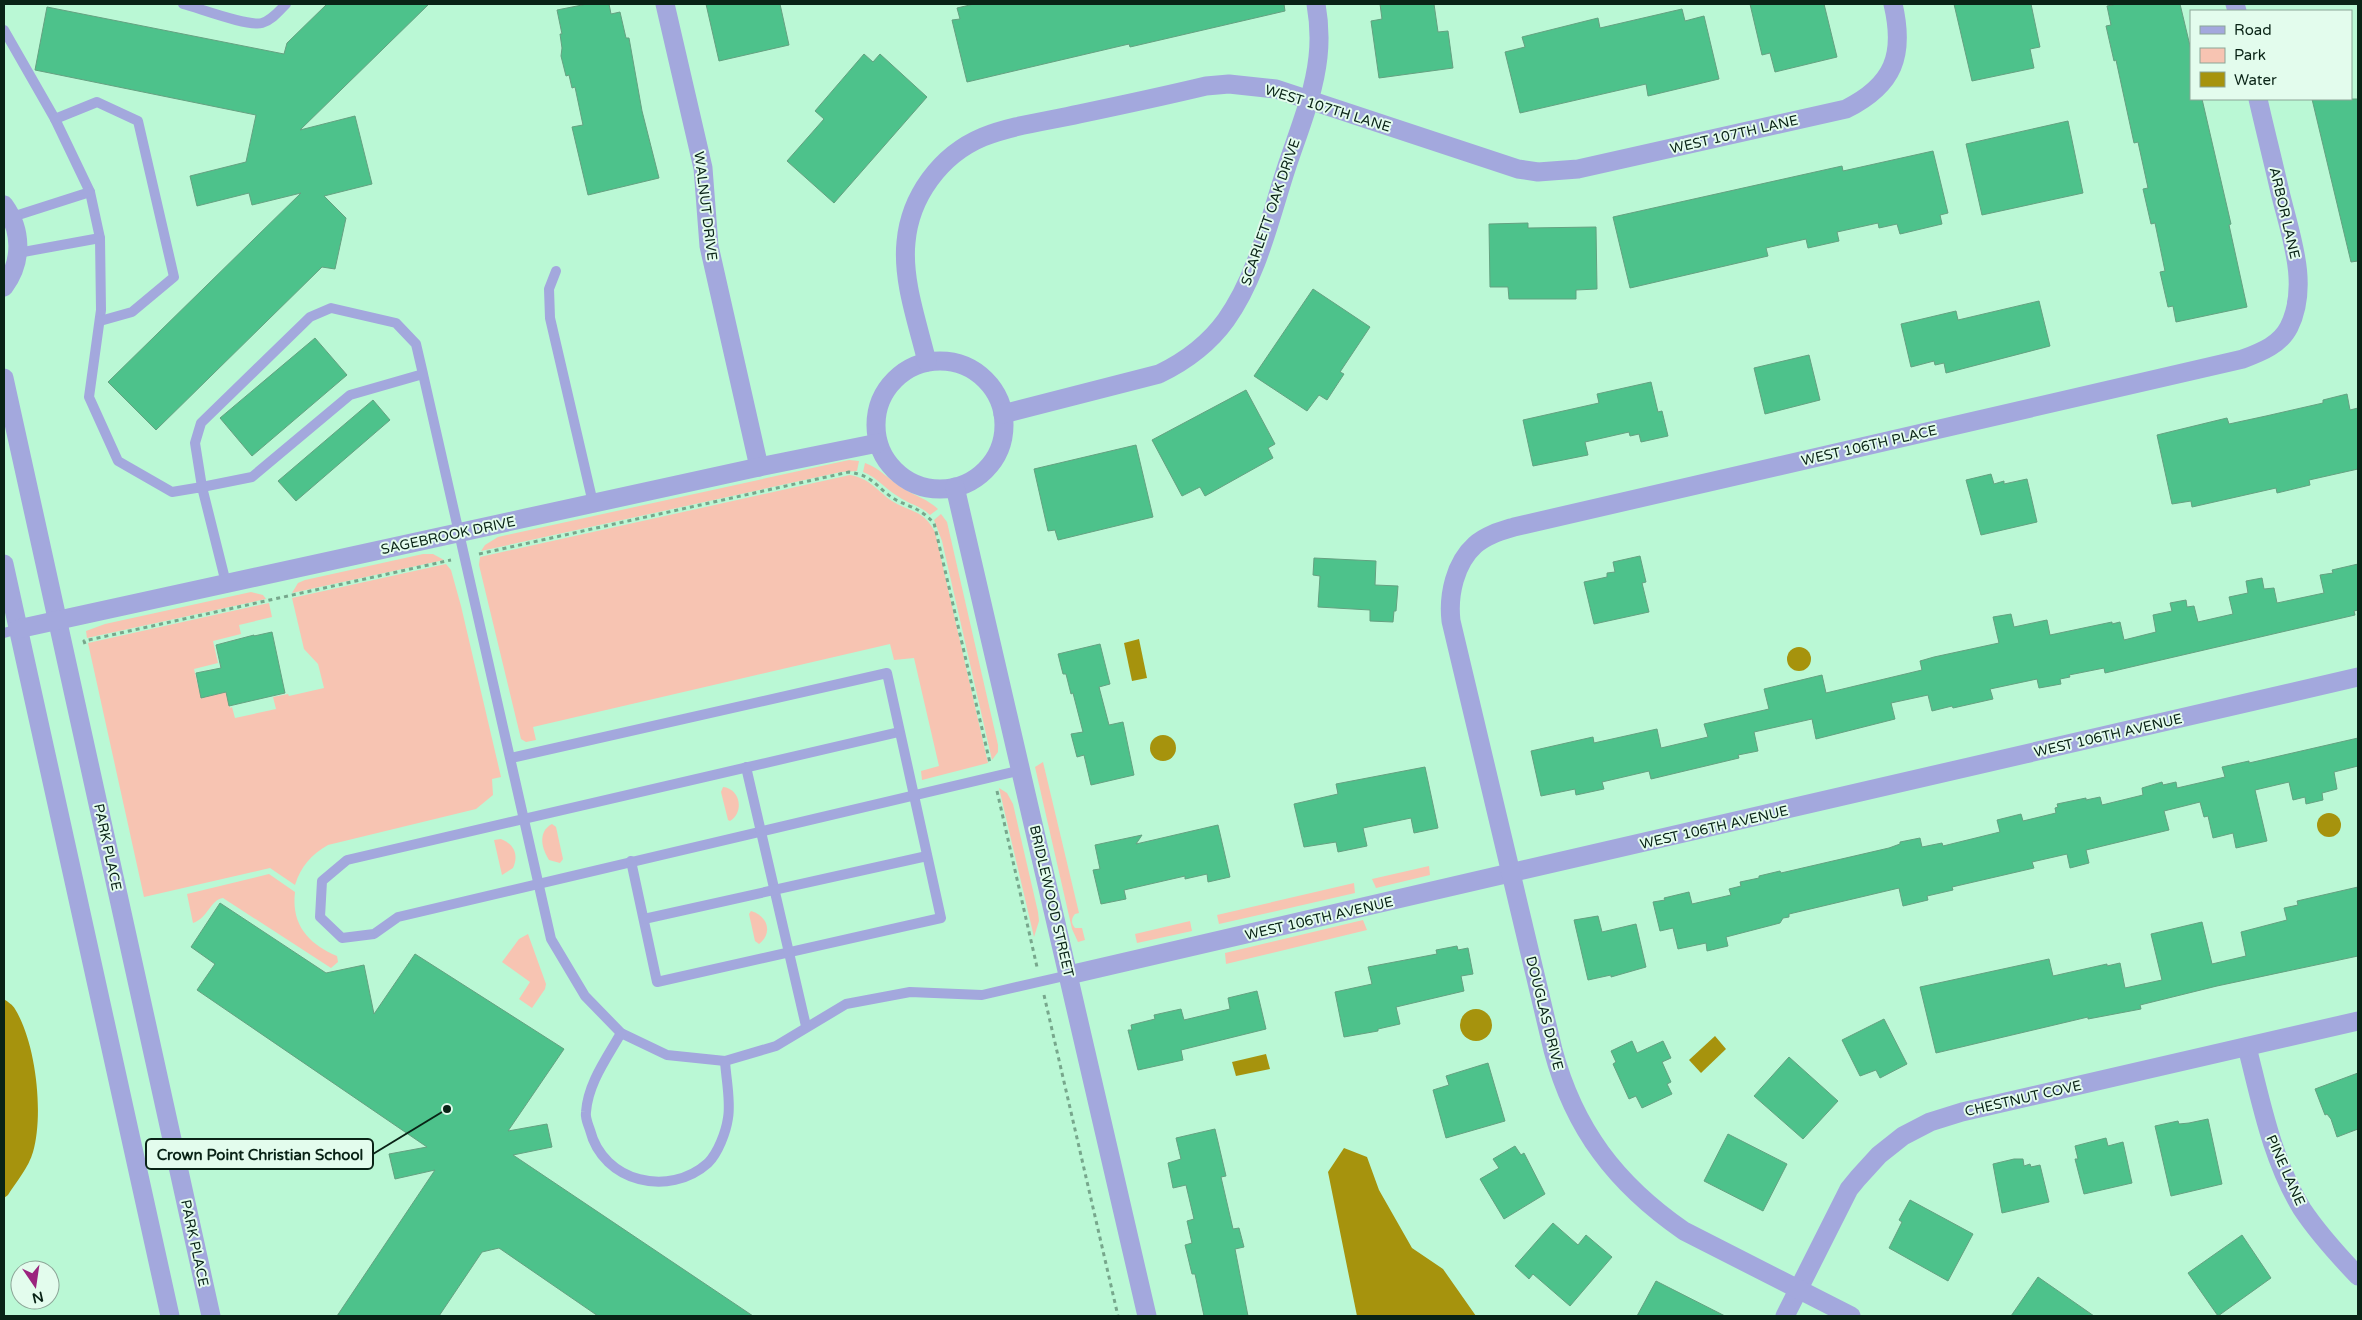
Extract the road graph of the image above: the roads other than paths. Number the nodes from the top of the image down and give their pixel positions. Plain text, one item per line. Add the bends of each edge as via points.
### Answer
1 (183, 4) edge
2 (286, 4) edge
3 (665, 4) edge
4 (1316, 4) edge
5 (1893, 4) edge
6 (4, 30) edge
7 (1309, 100) junction
8 (2258, 100) edge
9 (55, 119) junction
10 (90, 192) junction
11 (8, 211) edge
12 (100, 238) junction
13 (18, 253) junction
14 (556, 271) dead end
15 (4, 287) edge
16 (100, 322) junction
17 (2288, 328) joint
18 (927, 362) junction
19 (423, 374) junction
20 (4, 378) edge
21 (1003, 414) junction
22 (878, 443) junction
23 (759, 467) junction
24 (202, 487) junction
25 (955, 487) junction
26 (593, 503) junction
27 (458, 533) junction
28 (4, 564) edge
29 (1457, 571) joint
30 (226, 583) junction
31 (59, 621) junction
32 (11, 631) edge
33 (2358, 677) edge
34 (899, 732) junction
35 (511, 758) junction
36 (746, 767) junction
37 (1022, 770) junction
38 (913, 795) junction
39 (525, 817) junction
40 (761, 830) junction
41 (927, 856) junction
42 (631, 861) junction
43 (1512, 874) junction
44 (538, 883) junction
45 (775, 890) junction
46 (644, 919) junction
47 (789, 952) junction
48 (1069, 975) junction
49 (2358, 1021) edge
50 (806, 1026) junction
51 (621, 1033) junction
52 (2247, 1046) junction
53 (725, 1061) junction
54 (2358, 1276) edge
55 (1798, 1290) junction
56 (170, 1316) edge
57 (211, 1316) edge
58 (1146, 1316) edge
59 (1785, 1316) edge
60 (1850, 1316) edge

1 - 2 lane via 241,21 261,23
3 - 23 street, WALNUT DRIVE via 703,168 709,246
4 - 7 street, SCARLETT OAK DRIVE via 1318,58
5 - 7 street, WEST 107TH LANE via 1898,43 1891,71 1862,100 1846,109 1558,172 1518,169
6 - 9 lane
7 - 18 street, WEST 107TH LANE via 1253,85 1206,86 1000,132 967,146 929,181 913,209 909,225 906,262
7 - 21 street, SCARLETT OAK DRIVE via 1254,266 1237,304 1213,337 1181,363 1159,374
8 - 17 street, ARBOR LANE via 2297,264 2295,310
9 - 10 lane
9 - 16 lane via 97,102 138,121 174,277 132,312
10 - 11 lane
10 - 12 lane
11 - 13 street via 16,229
12 - 13 lane
12 - 16 lane
13 - 15 street via 13,272
14 - 26 lane via 549,289 550,318
16 - 24 lane via 89,397 118,461 172,492
17 - 29 street, WEST 106TH PLACE via 2278,341 2243,359 1500,532 1474,545
18 - 21 street via 952,362 976,372 994,390
18 - 22 street via 903,372 885,392 876,417
19 - 24 lane via 350,395 252,477
19 - 24 lane via 416,344 396,323 331,308 310,317 201,423 195,443
19 - 27 lane
20 - 31 street, PARK PLACE
21 - 25 street via 1003,438 994,460 977,477
22 - 23 street, SAGEBROOK DRIVE
22 - 25 street via 889,464 908,480 931,488
23 - 26 street, SAGEBROOK DRIVE
24 - 30 lane
25 - 37 street, BRIDLEWOOD STREET
26 - 27 street, SAGEBROOK DRIVE
27 - 30 street, SAGEBROOK DRIVE
27 - 35 lane
28 - 32 street
29 - 43 street, DOUGLAS DRIVE via 1449,601 1451,621
30 - 31 street, SAGEBROOK DRIVE
31 - 32 street, SAGEBROOK DRIVE
31 - 57 street, PARK PLACE
32 - 56 street
33 - 43 street, WEST 106TH AVENUE
34 - 35 lane via 887,673
34 - 36 lane
34 - 38 lane
35 - 39 lane
36 - 39 lane
36 - 40 lane
37 - 38 lane
37 - 48 street, BRIDLEWOOD STREET
38 - 40 lane
38 - 41 lane
39 - 44 lane
39 - 44 lane via 346,860 322,881 320,917 342,938 374,934 398,917
40 - 42 lane
40 - 45 lane
41 - 45 lane
41 - 47 lane via 941,918
42 - 44 lane
42 - 46 lane
43 - 48 street, WEST 106TH AVENUE
43 - 55 street, DOUGLAS DRIVE via 1560,1074 1577,1114 1610,1166 1647,1204 1684,1231
44 - 51 lane via 551,939 584,996
45 - 46 lane
45 - 47 lane
46 - 47 lane via 657,982
47 - 50 lane
48 - 50 lane via 982,995 910,992 846,1004
48 - 58 street, BRIDLEWOOD STREET
49 - 52 street, CHESTNUT COVE
50 - 53 lane via 776,1046
51 - 53 lane via 667,1054
51 - 53 lane via 589,1090 586,1114 594,1145 610,1164 636,1180 652,1183 689,1175 709,1162 722,1139 729,1117
52 - 54 street, PINE LANE via 2267,1126 2292,1190 2325,1240
52 - 55 street, CHESTNUT COVE via 1962,1112 1916,1129 1879,1155 1853,1184
55 - 59 street, CHESTNUT COVE
55 - 60 street, DOUGLAS DRIVE

